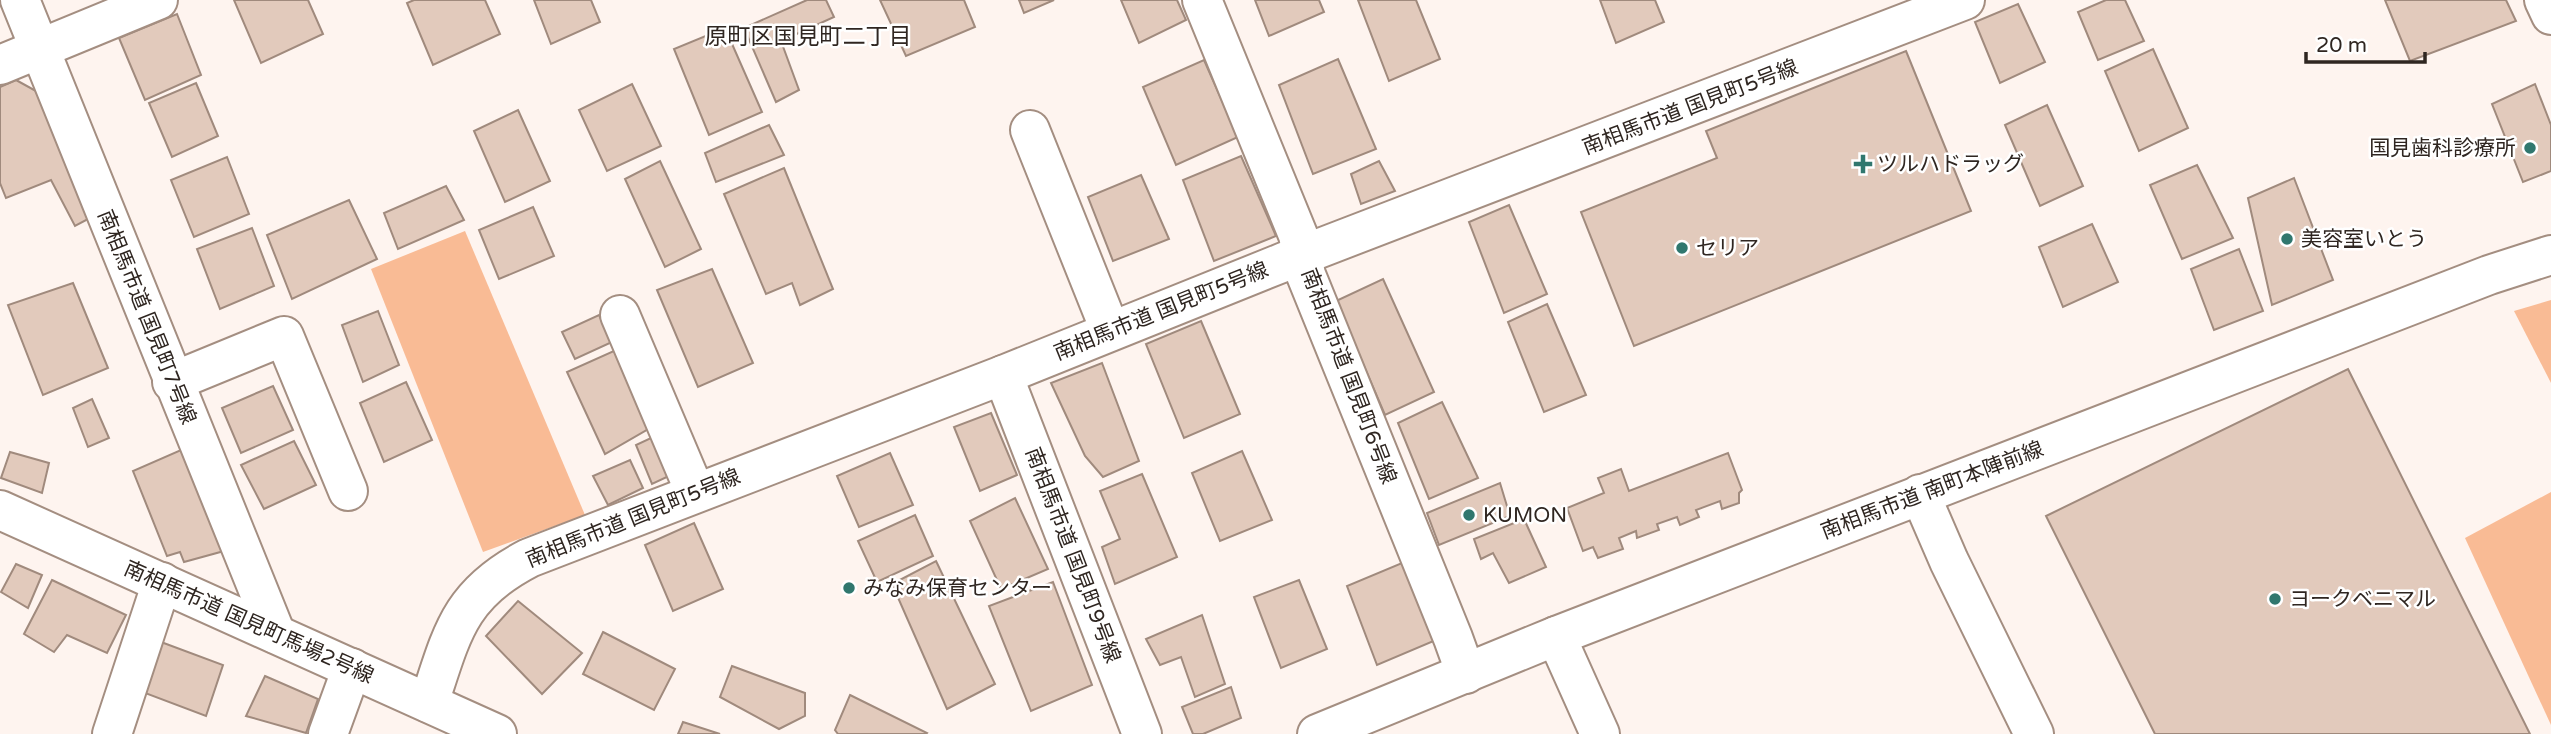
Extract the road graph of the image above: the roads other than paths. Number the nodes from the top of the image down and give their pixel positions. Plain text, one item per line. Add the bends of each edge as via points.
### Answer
1 (20, 0) edge
2 (158, 0) edge
3 (1202, 0) edge
4 (1965, 0) edge
5 (2544, 0) edge
6 (2551, 15) edge
7 (40, 48) junction
8 (0, 65) edge
9 (1030, 130) dead end
10 (1302, 255) junction
11 (2551, 255) edge
12 (620, 315) dead end
13 (1110, 330) junction
14 (1003, 376) junction
15 (172, 382) junction
16 (348, 491) dead end
17 (695, 492) junction
18 (1920, 494) junction
19 (0, 510) edge
20 (162, 582) junction
21 (275, 634) junction
22 (1556, 636) junction
23 (352, 668) junction
24 (1466, 674) junction
25 (429, 703) junction
26 (1331, 731) edge
27 (112, 734) edge
28 (328, 734) edge
29 (497, 734) edge
30 (1142, 734) edge
31 (1600, 734) edge
32 (2034, 734) edge

1 - 7 street, 南相馬市道 国見町7号線
2 - 7 street
3 - 10 street, 南相馬市道 国見町6号線 via 1298,235
4 - 10 street, 南相馬市道 国見町5号線
5 - 6 street
7 - 8 street
7 - 15 street, 南相馬市道 国見町7号線
9 - 13 street
10 - 13 street, 南相馬市道 国見町5号線
10 - 24 street, 南相馬市道 国見町6号線 via 1306,275
11 - 18 street, 南相馬市道 南町本陣前線
12 - 17 street
13 - 14 street, 南相馬市道 国見町5号線
14 - 17 street, 南相馬市道 国見町5号線
14 - 30 street, 南相馬市道 国見町9号線
15 - 16 street via 284,336
15 - 21 street, 南相馬市道 国見町7号線
17 - 25 street, 南相馬市道 国見町5号線 via 529,558 487,584 467,605 452,633
18 - 22 street, 南相馬市道 南町本陣前線
18 - 32 street
19 - 20 street, 南相馬市道 国見町馬場2号線
20 - 21 street, 南相馬市道 国見町馬場2号線
20 - 27 street
21 - 23 street, 南相馬市道 国見町馬場2号線
22 - 24 street, 南相馬市道 南町本陣前線
22 - 31 street
23 - 25 street, 南相馬市道 国見町馬場2号線
23 - 28 street
24 - 26 street, 南相馬市道 南町本陣前線
25 - 29 street, 南相馬市道 国見町馬場2号線

